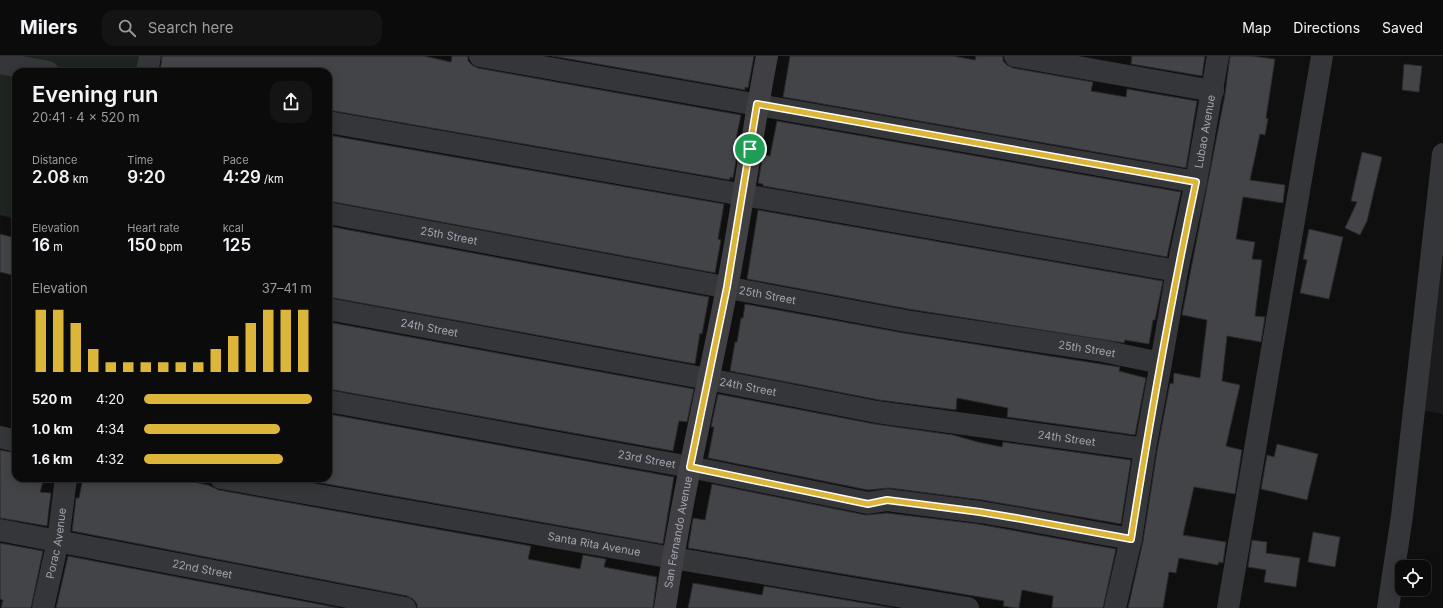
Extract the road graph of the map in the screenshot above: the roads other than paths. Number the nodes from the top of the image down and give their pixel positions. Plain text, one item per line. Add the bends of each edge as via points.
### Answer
1 (150, 56) edge
2 (480, 56) edge
3 (767, 56) edge
4 (1015, 56) edge
5 (1218, 56) edge
6 (1322, 56) edge
7 (0, 63) edge
8 (27, 68) edge
9 (148, 68) edge
10 (1213, 91) junction
11 (757, 104) junction
12 (332, 123) edge
13 (1443, 154) edge
14 (1196, 182) junction
15 (743, 194) junction
16 (332, 214) edge
17 (1177, 271) junction
18 (727, 287) junction
19 (332, 310) edge
20 (1161, 363) junction
21 (708, 379) junction
22 (332, 402) edge
23 (0, 437) edge
24 (12, 439) edge
25 (1145, 449) junction
26 (690, 467) junction
27 (65, 482) edge
28 (245, 482) edge
29 (0, 530) edge
30 (1131, 539) junction
31 (58, 541) junction
32 (673, 558) junction
33 (43, 608) edge
34 (405, 608) edge
35 (665, 608) edge
36 (968, 608) edge
37 (1115, 608) edge
38 (1228, 608) edge
39 (1388, 608) edge

1 - 9 street
2 - 11 street
3 - 11 main road, San Fernando Avenue
4 - 10 street
5 - 10 street, Lubao Avenue
6 - 38 street
7 - 8 street
10 - 14 street, Lubao Avenue
11 - 14 street
11 - 15 main road, San Fernando Avenue
12 - 15 street
13 - 39 street via 1402,516
14 - 17 street, Lubao Avenue
15 - 17 street
15 - 18 main road, San Fernando Avenue
16 - 18 street, 25th Street
17 - 20 street, Lubao Avenue
18 - 20 street, 25th Street via 906,321 1103,350
18 - 21 main road, San Fernando Avenue
19 - 21 street, 24th Street
20 - 25 street, Lubao Avenue
21 - 25 street, 24th Street via 877,412
21 - 26 main road, San Fernando Avenue
22 - 26 street, 23rd Street
23 - 24 street
25 - 30 street, Lubao Avenue
26 - 30 street, 23rd Street via 868,504 887,500 992,514
26 - 32 main road, San Fernando Avenue
27 - 31 street, Porac Avenue
28 - 32 street, Santa Rita Avenue
29 - 31 street, 22nd Street
30 - 37 street, Lubao Avenue
31 - 33 street, Porac Avenue
31 - 34 street, 22nd Street
32 - 35 main road, San Fernando Avenue
32 - 36 street, Santa Rita Avenue

